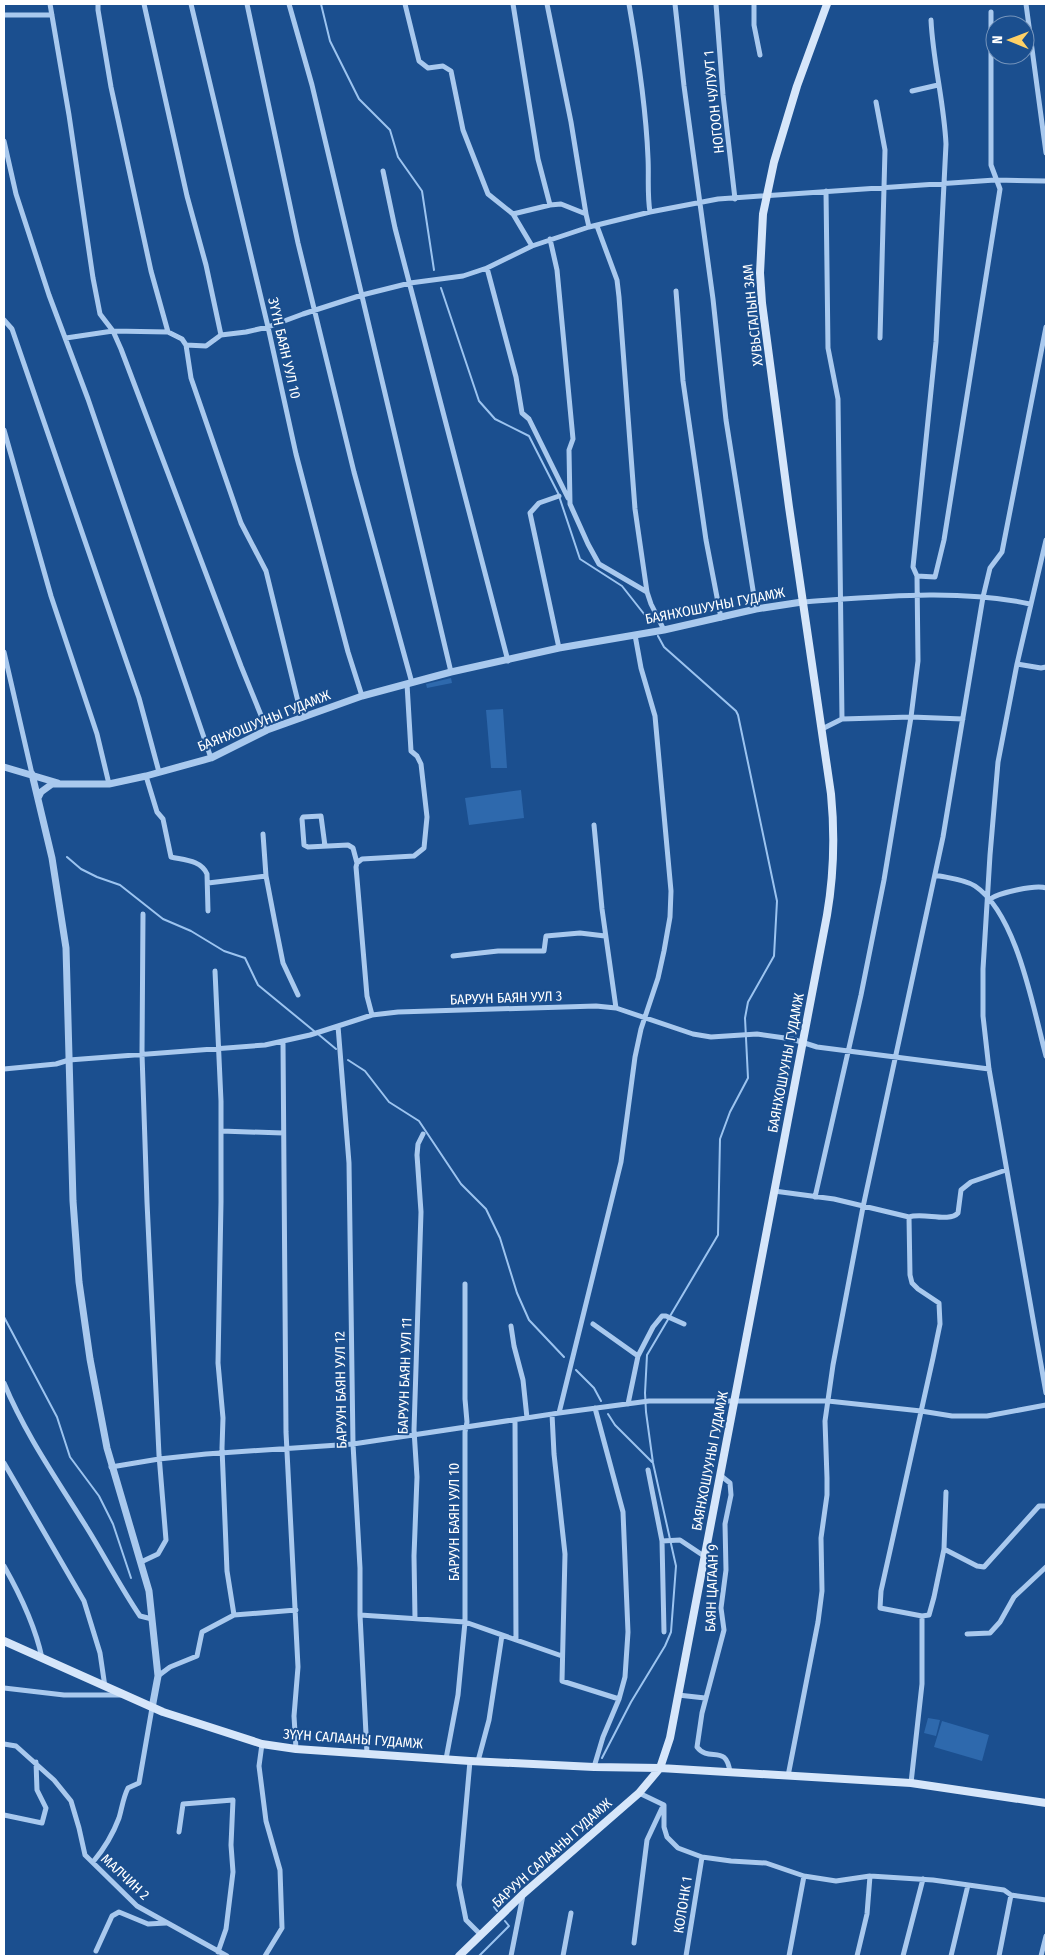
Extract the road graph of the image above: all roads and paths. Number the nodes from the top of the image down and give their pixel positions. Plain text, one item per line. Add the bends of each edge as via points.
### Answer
1 (50, 4) edge
2 (98, 4) edge
3 (144, 4) edge
4 (191, 4) edge
5 (247, 4) edge
6 (289, 4) edge
7 (405, 4) edge
8 (513, 4) edge
9 (546, 4) edge
10 (628, 4) edge
11 (675, 4) edge
12 (716, 4) edge
13 (754, 4) edge
14 (827, 4) edge
15 (1026, 4) edge
16 (991, 12) dead end
17 (4, 14) edge
18 (52, 14) junction
19 (931, 20) dead end
20 (760, 55) dead end
21 (938, 85) junction
22 (912, 91) dead end
23 (876, 102) dead end
24 (4, 141) edge
25 (1046, 153) edge
26 (383, 171) dead end
27 (995, 180) junction
28 (1046, 181) edge
29 (944, 184) junction
30 (885, 186) junction
31 (826, 191) junction
32 (766, 196) junction
33 (735, 199) junction
34 (700, 202) junction
35 (550, 205) junction
36 (650, 212) junction
37 (514, 214) junction
38 (586, 214) junction
39 (597, 226) junction
40 (590, 227) junction
41 (550, 239) junction
42 (532, 246) junction
43 (487, 268) junction
44 (410, 283) junction
45 (676, 291) dead end
46 (362, 296) junction
47 (315, 311) junction
48 (4, 320) edge
49 (268, 327) junction
50 (1046, 327) edge
51 (113, 331) junction
52 (168, 332) junction
53 (221, 335) junction
54 (66, 338) junction
55 (880, 338) dead end
56 (186, 345) junction
57 (4, 430) edge
58 (559, 496) dead end
59 (570, 504) junction
60 (1046, 540) edge
61 (917, 576) junction
62 (647, 592) junction
63 (918, 596) junction
64 (983, 596) junction
65 (840, 599) junction
66 (802, 602) junction
67 (1030, 604) junction
68 (756, 609) junction
69 (720, 618) junction
70 (662, 630) junction
71 (635, 635) junction
72 (559, 648) junction
73 (4, 652) edge
74 (508, 660) junction
75 (1017, 664) junction
76 (1046, 667) edge
77 (450, 672) junction
78 (409, 684) junction
79 (362, 696) junction
80 (911, 717) junction
81 (302, 718) junction
82 (842, 718) junction
83 (963, 719) junction
84 (822, 729) junction
85 (267, 730) junction
86 (211, 758) junction
87 (4, 766) edge
88 (159, 772) junction
89 (32, 774) junction
90 (146, 776) junction
91 (58, 783) junction
92 (109, 784) junction
93 (38, 798) junction
94 (594, 825) dead end
95 (263, 834) dead end
96 (325, 846) junction
97 (357, 862) junction
98 (935, 875) junction
99 (266, 876) junction
100 (208, 883) junction
101 (1046, 888) edge
102 (989, 897) junction
103 (208, 911) dead end
104 (143, 914) dead end
105 (605, 936) junction
106 (453, 956) dead end
107 (215, 971) dead end
108 (298, 996) dead end
109 (616, 1008) junction
110 (372, 1015) junction
111 (645, 1017) junction
112 (338, 1026) junction
113 (283, 1042) junction
114 (803, 1042) junction
115 (218, 1049) junction
116 (848, 1051) junction
117 (142, 1054) junction
118 (1046, 1056) edge
119 (894, 1058) junction
120 (69, 1060) junction
121 (4, 1069) edge
122 (989, 1069) junction
123 (221, 1131) junction
124 (283, 1133) junction
125 (423, 1134) dead end
126 (1006, 1170) junction
127 (774, 1191) junction
128 (815, 1197) junction
129 (863, 1207) junction
130 (909, 1217) junction
131 (465, 1284) dead end
132 (593, 1324) dead end
133 (684, 1324) dead end
134 (511, 1326) dead end
135 (638, 1356) junction
136 (4, 1383) edge
137 (1046, 1393) edge
138 (828, 1401) junction
139 (734, 1402) junction
140 (628, 1404) junction
141 (1046, 1405) edge
142 (595, 1408) junction
143 (921, 1411) junction
144 (559, 1413) junction
145 (552, 1414) junction
146 (528, 1418) junction
147 (515, 1420) junction
148 (466, 1427) junction
149 (414, 1434) junction
150 (352, 1444) junction
151 (287, 1448) junction
152 (222, 1453) junction
153 (159, 1459) junction
154 (4, 1463) edge
155 (111, 1467) junction
156 (648, 1470) dead end
157 (720, 1475) junction
158 (946, 1492) dead end
159 (1046, 1506) edge
160 (662, 1541) junction
161 (944, 1549) junction
162 (704, 1556) junction
163 (141, 1562) junction
164 (4, 1566) edge
165 (1046, 1567) edge
166 (296, 1610) junction
167 (234, 1615) junction
168 (360, 1615) junction
169 (922, 1616) junction
170 (152, 1619) junction
171 (415, 1619) junction
172 (465, 1622) junction
173 (664, 1632) dead end
174 (967, 1634) dead end
175 (502, 1635) junction
176 (516, 1640) junction
177 (4, 1641) edge
178 (562, 1656) junction
179 (42, 1659) junction
180 (158, 1676) junction
181 (4, 1688) edge
182 (105, 1688) junction
183 (122, 1695) junction
184 (678, 1695) junction
185 (705, 1698) junction
186 (620, 1699) junction
187 (152, 1708) junction
188 (4, 1744) edge
189 (262, 1744) junction
190 (296, 1749) junction
191 (367, 1754) junction
192 (446, 1759) junction
193 (474, 1761) junction
194 (36, 1762) junction
195 (594, 1767) junction
196 (660, 1768) junction
197 (730, 1773) junction
198 (788, 1776) junction
199 (911, 1783) junction
200 (639, 1794) junction
201 (1046, 1803) edge
202 (664, 1805) junction
203 (4, 1815) edge
204 (180, 1832) dead end
205 (702, 1857) junction
206 (93, 1862) junction
207 (804, 1876) junction
208 (870, 1876) junction
209 (922, 1879) junction
210 (968, 1885) junction
211 (523, 1894) junction
212 (1011, 1895) junction
213 (1046, 1900) edge
214 (571, 1913) dead end
215 (166, 1923) junction
216 (481, 1935) junction
217 (1046, 1936) edge
218 (634, 1943) dead end
219 (96, 1952) dead end
220 (218, 1952) junction
221 (226, 1956) edge
222 (265, 1956) edge
223 (459, 1956) edge
224 (511, 1956) edge
225 (563, 1956) edge
226 (686, 1956) edge
227 (789, 1956) edge
228 (857, 1956) edge
229 (903, 1956) edge
230 (951, 1956) edge
231 (999, 1956) edge
232 (1041, 1956) edge

1 - 18 street
2 - 52 street via 111,87 151,271
3 - 53 street
4 - 49 street, ЗҮҮН БАЯН УУЛ 10
5 - 47 street
6 - 46 street via 312,85
7 - 37 street via 419,62 428,68 443,66 451,71 463,130 488,194
8 - 35 street via 538,159
9 - 38 street
10 - 36 street via 638,58
11 - 34 street
12 - 33 street, НОГООН ЧУЛУУТ 1
13 - 20 street
14 - 32 main road, ХУВЬСГАЛЫН ЗАМ via 797,86
15 - 25 street
16 - 27 street via 991,165
17 - 18 street
18 - 51 street via 93,278 100,314
19 - 21 street
21 - 22 street
21 - 29 street via 945,122
23 - 30 street via 885,150
24 - 54 street via 16,194
26 - 44 street
27 - 28 street
27 - 29 street
27 - 61 street via 1000,189 944,540 935,576
29 - 30 street
29 - 61 street via 936,342 913,567
30 - 31 street
30 - 55 street
31 - 32 street
31 - 65 street via 828,348 838,399
32 - 33 street
32 - 66 main road, ХУВЬСГАЛЫН ЗАМ via 760,250 762,302
33 - 34 street
34 - 36 street
34 - 68 street via 726,420
35 - 37 street
35 - 38 street via 561,204
36 - 39 street
37 - 42 street
38 - 40 street
39 - 40 street
39 - 62 street via 620,297 635,510
40 - 41 street
41 - 42 street
41 - 59 street via 558,270 573,439 569,450
42 - 43 street
43 - 44 street via 463,276
43 - 59 street via 516,377 522,413 530,419
44 - 46 street
44 - 74 street
45 - 69 street via 683,381
46 - 47 street
46 - 77 street
47 - 49 street
47 - 78 street
48 - 88 street via 12,329 139,698
49 - 53 street
49 - 79 street, ЗҮҮН БАЯН УУЛ 10 via 296,454
50 - 64 street via 1002,552 990,568
51 - 52 street
51 - 54 street
51 - 85 street
52 - 56 street via 182,339
53 - 56 street via 206,346
54 - 86 street
56 - 81 street via 192,378 241,523 266,572
57 - 92 street via 51,596 97,734
58 - 72 street via 539,503 530,513
59 - 62 street via 599,564
60 - 67 street
61 - 63 street
62 - 70 street
63 - 64 street
63 - 65 street
63 - 80 street via 918,661
64 - 67 street
64 - 83 street
65 - 66 street
65 - 82 street
66 - 68 street, БАЯНХОШУУНЫ ГУДАМЖ
66 - 84 main road, БАЯНХОШУУНЫ ГУДАМЖ
67 - 75 street
68 - 69 street, БАЯНХОШУУНЫ ГУДАМЖ
69 - 70 street, БАЯНХОШУУНЫ ГУДАМЖ
70 - 71 street, БАЯНХОШУУНЫ ГУДАМЖ
71 - 72 street, БАЯНХОШУУНЫ ГУДАМЖ
71 - 111 street via 655,716 671,891 664,951
72 - 74 street, БАЯНХОШУУНЫ ГУДАМЖ
73 - 89 street
74 - 77 street, БАЯНХОШУУНЫ ГУДАМЖ
75 - 76 street
75 - 102 street via 998,762
77 - 78 street, БАЯНХОШУУНЫ ГУДАМЖ
78 - 79 street, БАЯНХОШУУНЫ ГУДАМЖ
78 - 97 street via 411,751 421,764 427,818 424,848 414,856
79 - 81 street, БАЯНХОШУУНЫ ГУДАМЖ
80 - 82 street
80 - 83 street
80 - 116 street via 884,880
81 - 85 street, БАЯНХОШУУНЫ ГУДАМЖ
82 - 84 street
83 - 98 street
84 - 114 main road, БАЯНХОШУУНЫ ГУДАМЖ via 833,818 834,867
85 - 86 street, БАЯНХОШУУНЫ ГУДАМЖ
86 - 88 street, БАЯНХОШУУНЫ ГУДАМЖ
87 - 89 street, БАЯНХОШУУНЫ ГУДАМЖ
88 - 90 street, БАЯНХОШУУНЫ ГУДАМЖ
89 - 91 street, БАЯНХОШУУНЫ ГУДАМЖ
89 - 93 street
90 - 92 street, БАЯНХОШУУНЫ ГУДАМЖ
90 - 100 street via 162,819 171,857 201,864
91 - 92 street, БАЯНХОШУУНЫ ГУДАМЖ
91 - 93 street via 46,787
93 - 120 street via 52,858 66,948
94 - 105 street
95 - 99 street
96 - 96 street via 304,845 303,817 322,816
96 - 97 street via 348,845 353,848
97 - 110 street via 367,996
98 - 102 street via 965,881
98 - 119 street
99 - 100 street
99 - 108 street via 283,963
100 - 103 street
101 - 102 street via 1036,886
102 - 118 street via 1016,947
102 - 122 street via 983,1016
104 - 117 street
105 - 106 street via 546,936 544,951 498,951
105 - 109 street
107 - 115 street
109 - 110 street, БАРУУН БАЯН УУЛ 3 via 596,1006
109 - 111 street, БАРУУН БАЯН УУЛ 3
110 - 112 street, БАРУУН БАЯН УУЛ 3
111 - 114 street, БАРУУН БАЯН УУЛ 3 via 675,1029 710,1037 757,1034
111 - 144 street via 640,1029 621,1162
112 - 113 street, БАРУУН БАЯН УУЛ 3
112 - 150 street, БАРУУН БАЯН УУЛ 12 via 349,1164
113 - 115 street, БАРУУН БАЯН УУЛ 3
113 - 124 street
114 - 116 street, БАРУУН БАЯН УУЛ 3
114 - 127 main road, БАЯНХОШУУНЫ ГУДАМЖ
115 - 117 street, БАРУУН БАЯН УУЛ 3
115 - 123 street
116 - 119 street, БАРУУН БАЯН УУЛ 3
116 - 128 street
117 - 120 street, БАРУУН БАЯН УУЛ 3
117 - 153 street
119 - 122 street, БАРУУН БАЯН УУЛ 3
119 - 129 street
120 - 121 street, БАРУУН БАЯН УУЛ 3
120 - 155 street via 79,1282
122 - 126 street
123 - 124 street
123 - 152 street via 218,1363
124 - 151 street
125 - 149 street, БАРУУН БАЯН УУЛ 11 via 417,1155 420,1212
126 - 130 street via 979,1179 961,1190 958,1213 954,1216
126 - 137 street
127 - 128 street
127 - 139 main road, БАЯНХОШУУНЫ ГУДАМЖ
128 - 129 street
129 - 130 street
129 - 138 street
130 - 143 street via 912,1283 939,1304 940,1324
131 - 148 street, БАРУУН БАЯН УУЛ 10
132 - 135 street
133 - 135 street via 662,1316
134 - 146 street
135 - 140 street
136 - 170 street via 42,1455 125,1594 140,1616
138 - 139 street
138 - 143 street
138 - 198 street via 825,1435 827,1495 821,1538 822,1591
139 - 140 street via 682,1400
139 - 157 main road, БАЯНХОШУУНЫ ГУДАМЖ
140 - 142 street
141 - 143 street via 987,1416 952,1416
142 - 144 street
142 - 186 street via 623,1512 628,1632
143 - 169 street via 880,1608
144 - 145 street
145 - 146 street
145 - 178 street via 565,1554
146 - 147 street
147 - 148 street
147 - 176 street
148 - 149 street
148 - 172 street, БАРУУН БАЯН УУЛ 10
149 - 150 street
149 - 171 street, БАРУУН БАЯН УУЛ 11 via 417,1478
150 - 151 street
150 - 168 street, БАРУУН БАЯН УУЛ 12
151 - 152 street
151 - 166 street
152 - 153 street
152 - 167 street via 227,1571
153 - 155 street
153 - 163 street via 166,1540 158,1554
154 - 182 street via 84,1601 100,1653
155 - 163 street
156 - 160 street
157 - 162 main road, БАЯНХОШУУНЫ ГУДАМЖ
157 - 185 street, БАЯН ЦАГААН 9 via 730,1483 732,1495 725,1524 726,1570 721,1608 724,1630
158 - 161 street
159 - 161 street via 1039,1506 984,1567
160 - 162 street via 672,1540 688,1545
160 - 173 street
161 - 169 street via 929,1615
162 - 184 main road, БАЯНХОШУУНЫ ГУДАМЖ
163 - 170 street
164 - 179 street via 22,1598
165 - 174 street via 1014,1597 990,1633
166 - 167 street
166 - 190 street
167 - 180 street via 202,1632 197,1656 170,1666
168 - 171 street
168 - 191 street, БАРУУН БАЯН УУЛ 12
169 - 199 street via 922,1684
170 - 180 street
171 - 172 street
172 - 175 street
172 - 192 street, БАРУУН БАЯН УУЛ 10 via 458,1695
175 - 176 street
175 - 193 street via 489,1720
176 - 178 street
177 - 179 main road, ЗҮҮН САЛААНЫ ГУДАМЖ
178 - 186 street via 562,1681
179 - 182 main road, ЗҮҮН САЛААНЫ ГУДАМЖ
180 - 187 street
181 - 183 street via 64,1695
182 - 183 main road, ЗҮҮН САЛААНЫ ГУДАМЖ
183 - 187 main road, ЗҮҮН САЛААНЫ ГУДАМЖ
184 - 185 street
184 - 196 main road, БАЯНХОШУУНЫ ГУДАМЖ via 670,1738
185 - 197 street, БАЯН ЦАГААН 9 via 697,1747 702,1752 726,1758
186 - 195 street via 603,1736
187 - 189 main road, ЗҮҮН САЛААНЫ ГУДАМЖ
187 - 206 street via 140,1783 128,1788 113,1832
188 - 194 street, МАЛЧИН 2 via 16,1746
189 - 190 main road, ЗҮҮН САЛААНЫ ГУДАМЖ
189 - 222 street via 259,1766 266,1821 280,1870 282,1928
190 - 191 main road, ЗҮҮН САЛААНЫ ГУДАМЖ
191 - 192 main road, ЗҮҮН САЛААНЫ ГУДАМЖ
192 - 193 main road, ЗҮҮН САЛААНЫ ГУДАМЖ
193 - 195 main road, ЗҮҮН САЛААНЫ ГУДАМЖ
193 - 216 street via 459,1885 466,1920
194 - 203 street via 37,1790 46,1808 42,1823
194 - 206 street, МАЛЧИН 2 via 71,1802 85,1855
195 - 196 main road, ЗҮҮН САЛААНЫ ГУДАМЖ
196 - 197 main road
196 - 200 main road, БАРУУН САЛААНЫ ГУДАМЖ
197 - 198 main road
198 - 199 main road
199 - 201 main road
200 - 202 street
200 - 211 main road, БАРУУН САЛААНЫ ГУДАМЖ
202 - 205 street via 667,1837 678,1848
202 - 218 street via 647,1840
204 - 220 street via 183,1804 233,1800 233,1872 226,1929
205 - 207 street via 766,1863
205 - 226 street, КОЛОНК 1
206 - 215 street, МАЛЧИН 2 via 137,1906
207 - 208 street via 836,1881
207 - 227 street
208 - 209 street
208 - 228 street via 868,1914
209 - 210 street
209 - 229 street
210 - 212 street via 1004,1890
210 - 230 street
211 - 216 main road, БАРУУН САЛААНЫ ГУДАМЖ
211 - 224 street
212 - 213 street
212 - 231 street
214 - 225 street
215 - 219 street via 148,1924 119,1912 112,1916
215 - 220 street, МАЛЧИН 2
216 - 223 main road, БАРУУН САЛААНЫ ГУДАМЖ
217 - 232 street
220 - 221 street, МАЛЧИН 2

